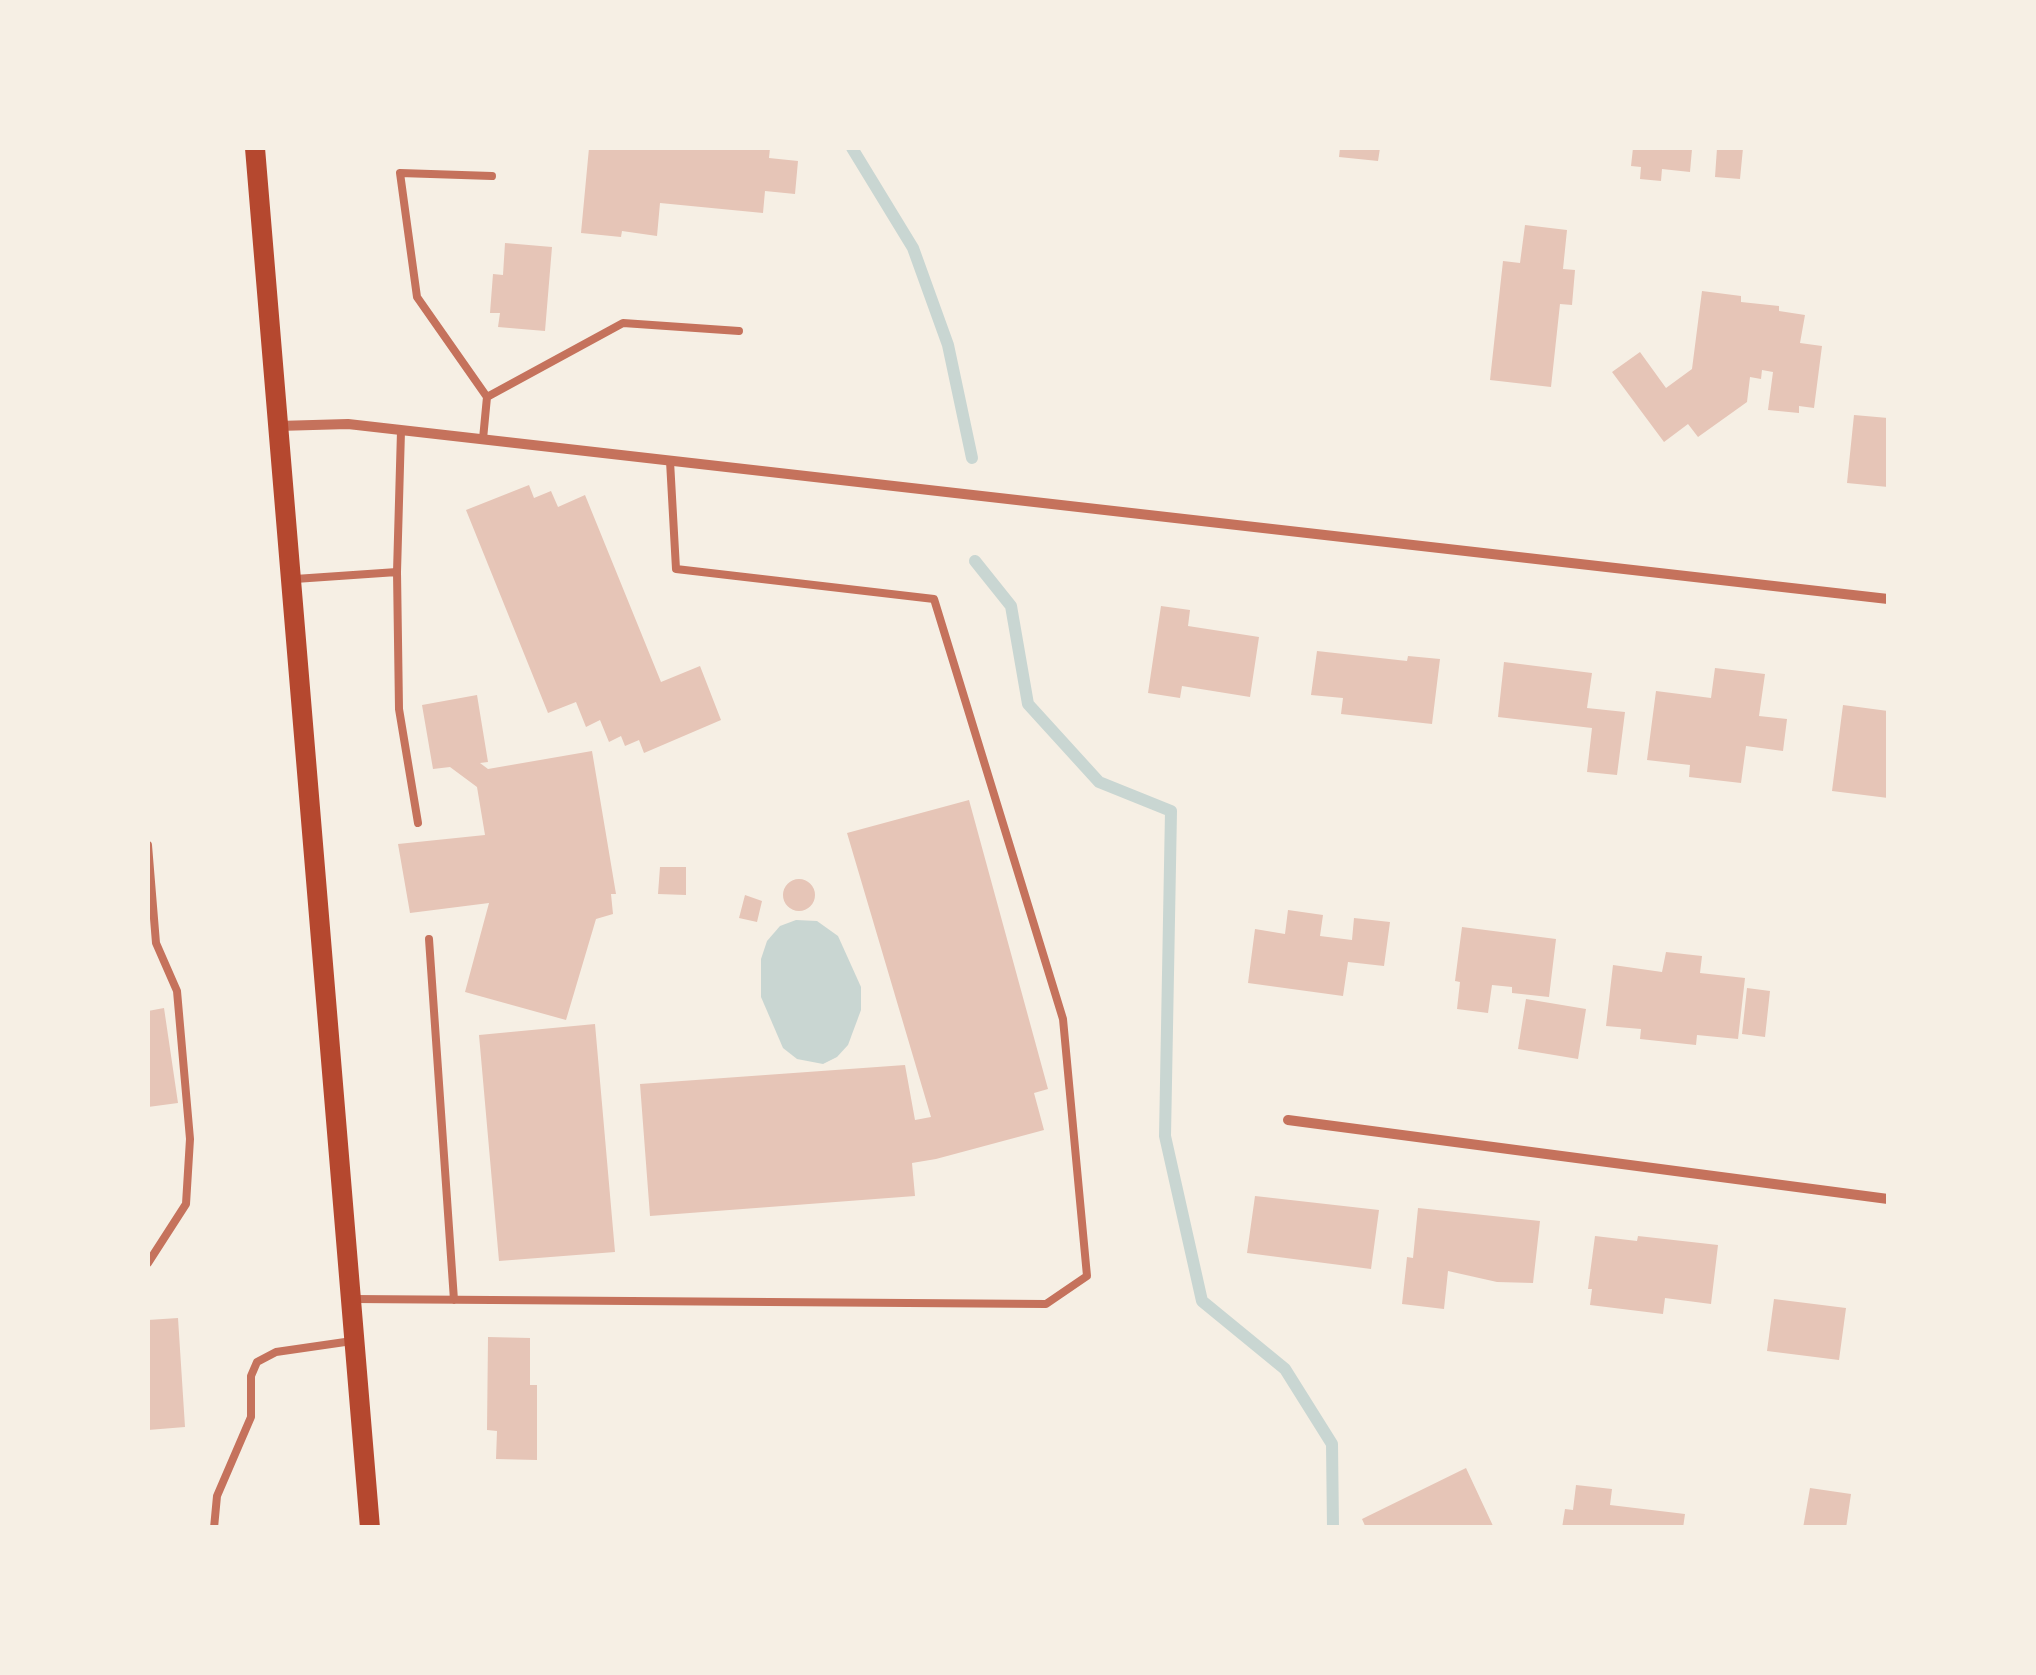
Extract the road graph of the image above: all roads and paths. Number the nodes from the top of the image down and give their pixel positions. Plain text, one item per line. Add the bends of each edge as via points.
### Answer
1 (255, 148) edge
2 (492, 176) dead end
3 (740, 331) dead end
4 (487, 397) junction
5 (277, 426) junction
6 (401, 431) junction
7 (482, 439) junction
8 (670, 461) junction
9 (396, 572) junction
10 (290, 580) junction
11 (1888, 599) edge
12 (418, 823) dead end
13 (148, 845) edge
14 (429, 939) dead end
15 (1288, 1120) dead end
16 (1888, 1199) edge
17 (148, 1262) edge
18 (349, 1299) junction
19 (454, 1300) junction
20 (352, 1341) junction
21 (214, 1528) edge
22 (370, 1528) edge

1 - 5 main road
2 - 4 lane via 400,173 418,297
3 - 4 lane via 623,323
4 - 7 lane
5 - 6 street
5 - 10 main road
6 - 7 street
6 - 9 lane
7 - 8 street
8 - 11 street
8 - 19 lane via 676,569 934,600 1063,1019 1087,1276 1046,1304
9 - 10 lane
9 - 12 lane via 399,709
10 - 18 main road
13 - 17 lane via 156,943 176,992 190,1139 186,1204
14 - 19 lane
15 - 16 street
18 - 19 lane
18 - 20 main road
20 - 21 lane via 276,1352 257,1362 251,1417 218,1496
20 - 22 main road

